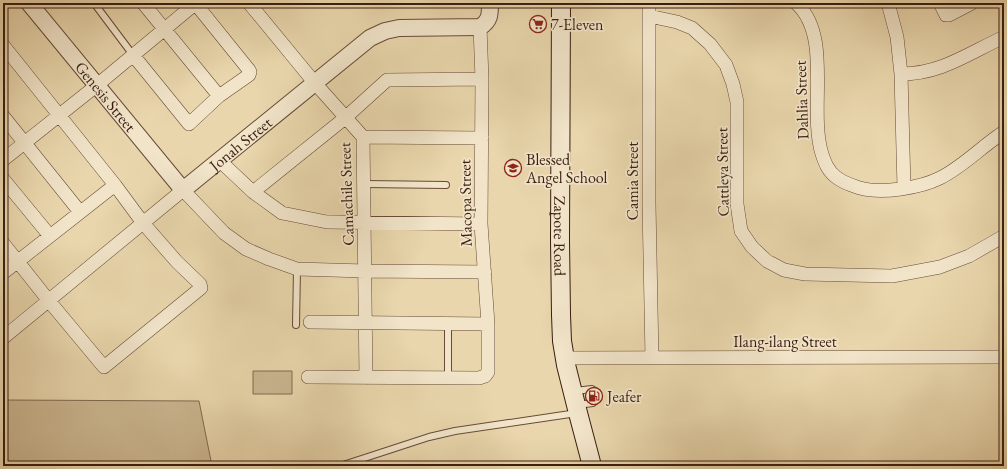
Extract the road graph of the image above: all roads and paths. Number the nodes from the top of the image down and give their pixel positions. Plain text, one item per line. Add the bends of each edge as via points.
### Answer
1 (29, 3) edge
2 (94, 3) edge
3 (143, 3) edge
4 (195, 3) edge
5 (249, 3) edge
6 (490, 3) edge
7 (561, 3) edge
8 (888, 3) edge
9 (940, 3) edge
10 (972, 3) edge
11 (800, 4) edge
12 (649, 9) edge
13 (480, 27) junction
14 (165, 29) junction
15 (1004, 38) edge
16 (3, 45) edge
17 (133, 55) junction
18 (901, 74) junction
19 (482, 79) junction
20 (314, 82) junction
21 (96, 86) junction
22 (219, 96) junction
23 (58, 115) junction
24 (3, 116) edge
25 (345, 118) junction
26 (1004, 132) edge
27 (363, 137) junction
28 (482, 138) junction
29 (24, 143) junction
30 (3, 160) edge
31 (219, 160) junction
32 (3, 179) edge
33 (365, 184) junction
34 (115, 185) junction
35 (446, 185) dead end
36 (904, 188) junction
37 (183, 190) junction
38 (253, 192) junction
39 (80, 212) junction
40 (143, 222) junction
41 (365, 222) junction
42 (481, 224) junction
43 (50, 236) junction
44 (1004, 236) edge
45 (3, 243) edge
46 (18, 261) junction
47 (297, 269) junction
48 (365, 271) junction
49 (485, 272) junction
50 (3, 273) edge
51 (49, 301) junction
52 (310, 322) dead end
53 (364, 323) junction
54 (448, 323) junction
55 (488, 324) junction
56 (296, 325) dead end
57 (3, 338) edge
58 (1004, 357) edge
59 (565, 358) junction
60 (652, 358) junction
61 (308, 377) dead end
62 (366, 378) junction
63 (448, 378) junction
64 (575, 403) junction
65 (340, 466) edge
66 (592, 466) edge

1 - 21 street, Genesis Street
2 - 17 lane
3 - 14 street
4 - 14 street
4 - 22 street via 250,72
5 - 20 street, Camachile Street
6 - 13 street via 490,17
7 - 59 main road, Zapote Road via 561,316
8 - 18 street via 897,37
9 - 10 street via 946,15
11 - 36 street, Dahlia Street via 810,20 814,33 817,123 826,165 846,184 867,190
12 - 44 street, Cattleya Street via 661,17 692,28 710,44 726,65 737,102 737,204 741,231 752,247 767,261 784,270 805,274 892,276 940,267 969,256
12 - 60 street, Camia Street
13 - 19 street, Macopa Street
13 - 20 street, Jonah Street via 413,27 385,31 370,38
14 - 17 street
14 - 22 street
15 - 18 street via 938,69
16 - 23 street
17 - 21 street
17 - 22 street via 189,124
18 - 36 street
19 - 25 street via 387,80
19 - 28 street, Macopa Street
20 - 25 street, Camachile Street
20 - 31 street, Jonah Street
21 - 23 street
21 - 37 street, Genesis Street
23 - 29 street
23 - 34 street
24 - 29 street
25 - 27 street, Camachile Street
25 - 38 street
26 - 36 street, Dahlia Street via 940,178
27 - 28 street
27 - 33 street, Camachile Street
28 - 42 street, Macopa Street
29 - 30 street
29 - 39 street
31 - 37 street, Jonah Street
31 - 38 street
32 - 43 street
33 - 35 lane
33 - 41 street, Camachile Street
34 - 39 street
34 - 40 street
37 - 40 street, Jonah Street
37 - 47 street via 224,234 269,259
38 - 41 street via 282,213 327,222
39 - 43 street
40 - 51 street, Jonah Street
40 - 51 street via 201,288 104,367
41 - 42 street
41 - 48 street, Camachile Street
42 - 49 street, Macopa Street
43 - 46 street
45 - 46 street
46 - 50 street
46 - 51 street
47 - 48 street
47 - 56 lane
48 - 49 street
48 - 53 street, Camachile Street
49 - 55 street, Macopa Street
51 - 57 street, Jonah Street
52 - 53 street
53 - 54 street
53 - 62 street, Camachile Street
54 - 55 street
54 - 63 lane
55 - 63 street, Macopa Street via 488,372 479,378
58 - 60 street, Ilang-ilang Street
59 - 60 street, Ilang-ilang Street
59 - 64 main road, Zapote Road
61 - 62 street
62 - 63 street
64 - 65 lane via 429,437
64 - 66 main road, Zapote Road

